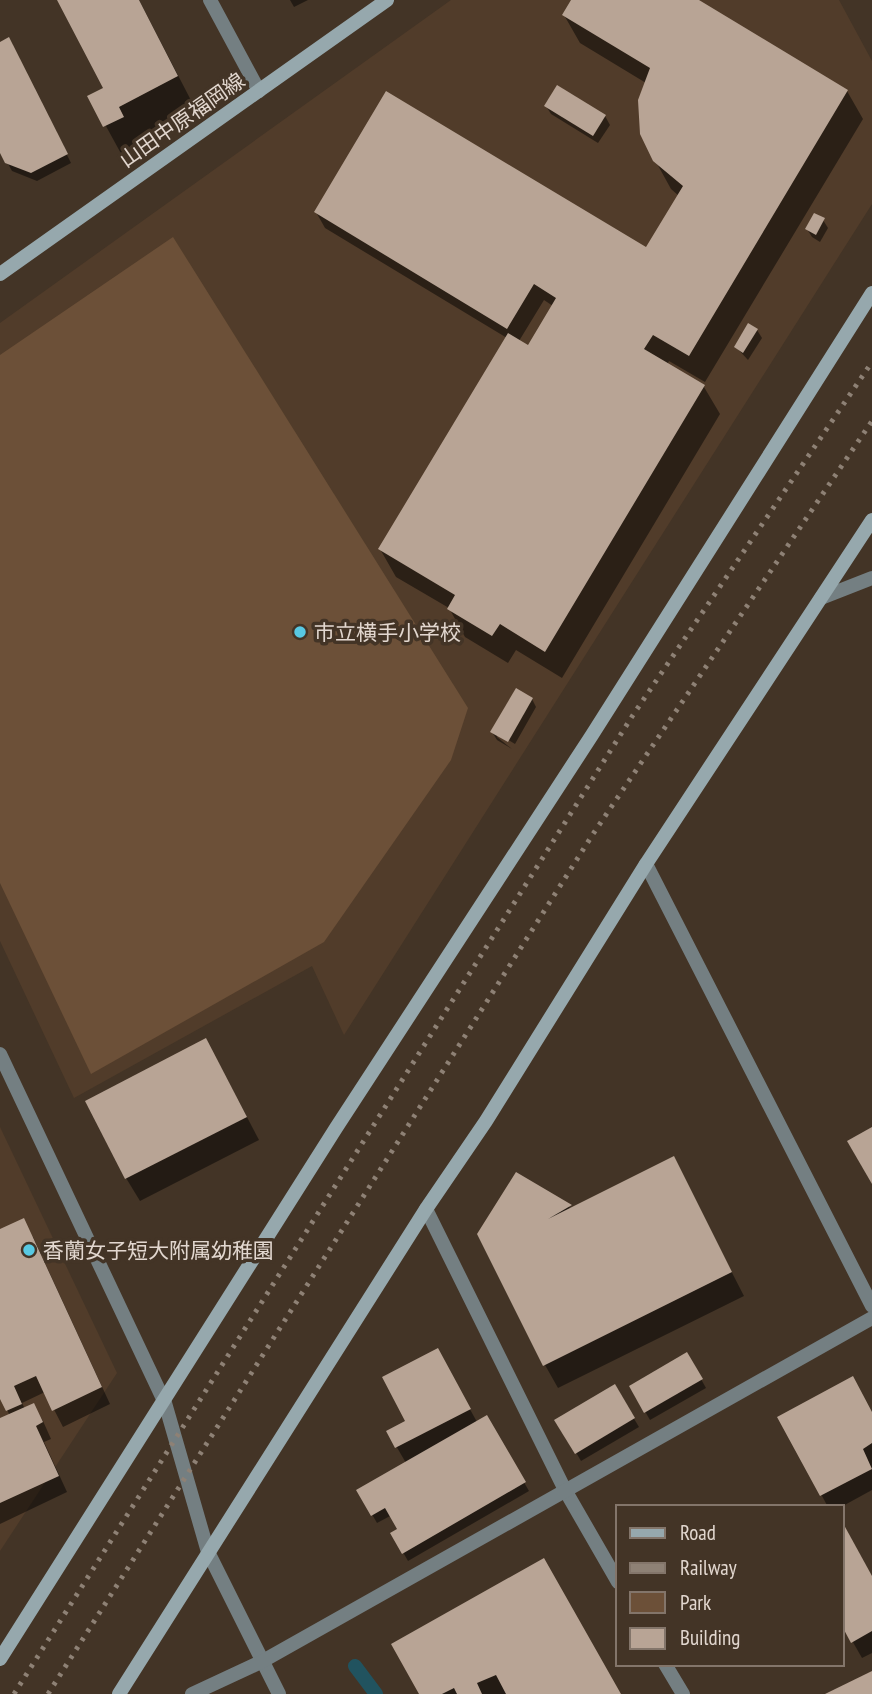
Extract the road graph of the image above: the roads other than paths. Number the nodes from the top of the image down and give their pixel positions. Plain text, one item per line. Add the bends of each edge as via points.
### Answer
1 (210, 0) edge
2 (387, 0) edge
3 (259, 91) junction
4 (0, 274) edge
5 (872, 293) edge
6 (872, 520) edge
7 (872, 578) edge
8 (821, 598) junction
9 (646, 864) junction
10 (0, 1054) edge
11 (5, 1079) edge
12 (426, 1209) junction
13 (872, 1306) edge
14 (872, 1318) edge
15 (165, 1403) junction
16 (565, 1490) junction
17 (208, 1552) junction
18 (616, 1579) edge
19 (0, 1659) edge
20 (261, 1662) junction
21 (667, 1666) edge
22 (119, 1694) edge
23 (192, 1694) edge
24 (279, 1694) edge
25 (683, 1694) edge

1 - 3 street
2 - 3 street, 山田中原福岡線
3 - 4 street, 山田中原福岡線
5 - 15 street via 592,736 336,1128
6 - 8 street
7 - 8 street
8 - 9 street
9 - 12 street
9 - 13 street
10 - 11 street
11 - 15 street
12 - 16 street
12 - 17 street
14 - 16 street
15 - 17 street
15 - 19 street
16 - 18 street
16 - 20 street
17 - 20 street
17 - 22 street
20 - 23 street
20 - 24 street
21 - 25 street

